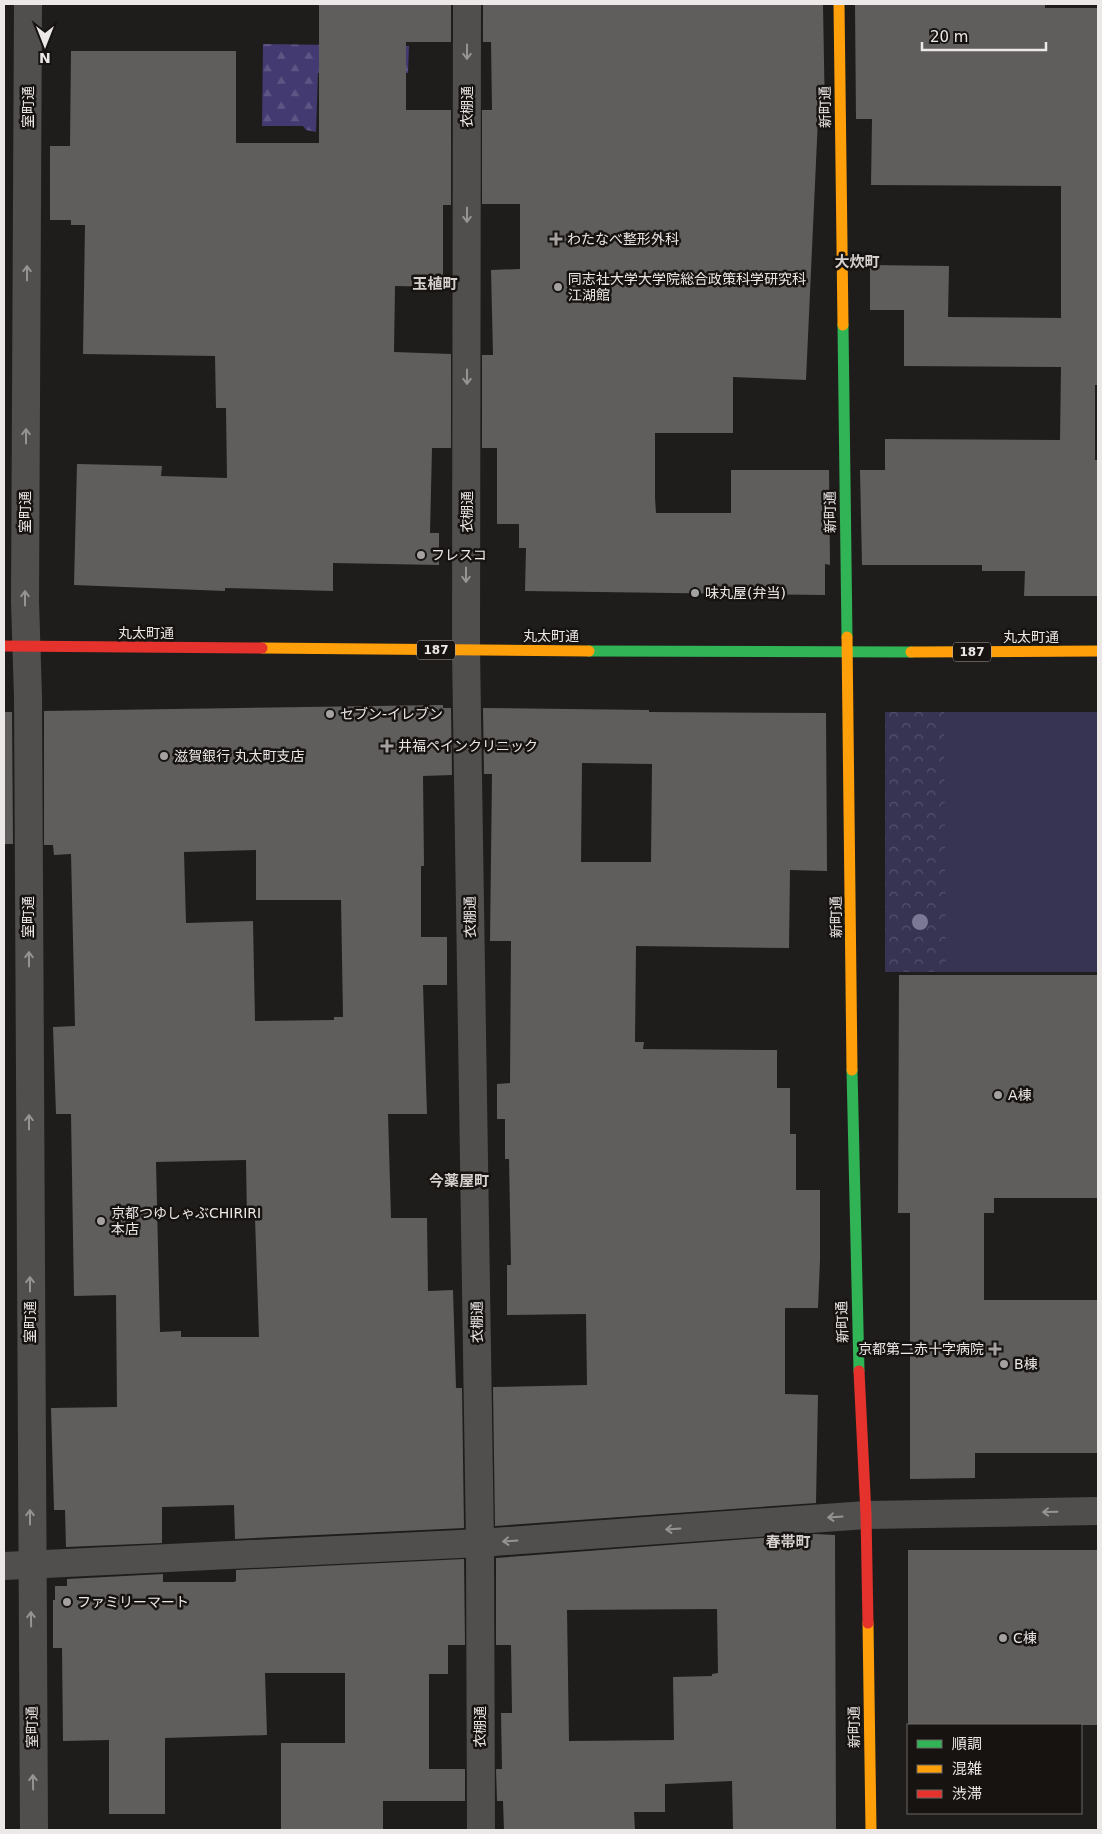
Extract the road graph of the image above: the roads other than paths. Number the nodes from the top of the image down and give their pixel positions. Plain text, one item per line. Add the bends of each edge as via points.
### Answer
1 (28, 4) edge
2 (467, 4) edge
3 (839, 4) edge
4 (15, 647) edge
5 (466, 650) junction
6 (1098, 651) edge
7 (847, 653) junction
8 (1098, 1512) edge
9 (866, 1515) junction
10 (480, 1543) junction
11 (4, 1566) edge
12 (31, 1566) junction
13 (34, 1830) edge
14 (480, 1830) edge
15 (870, 1830) edge

4 -> 1 street, 室町通
2 -> 5 street, 衣棚通
3 - 7 street, 新町通
4 - 5 street, 丸太町通 / 187
12 -> 4 street, 室町通
5 - 7 street, 丸太町通 / 187
5 - 10 street, 衣棚通
6 - 7 street, 丸太町通 / 187
7 - 9 street, 新町通 via 854,1208
8 -> 9 street
9 -> 10 street
9 - 15 street, 新町通
10 - 12 street
10 - 14 street, 衣棚通
11 - 12 street
13 -> 12 street, 室町通

